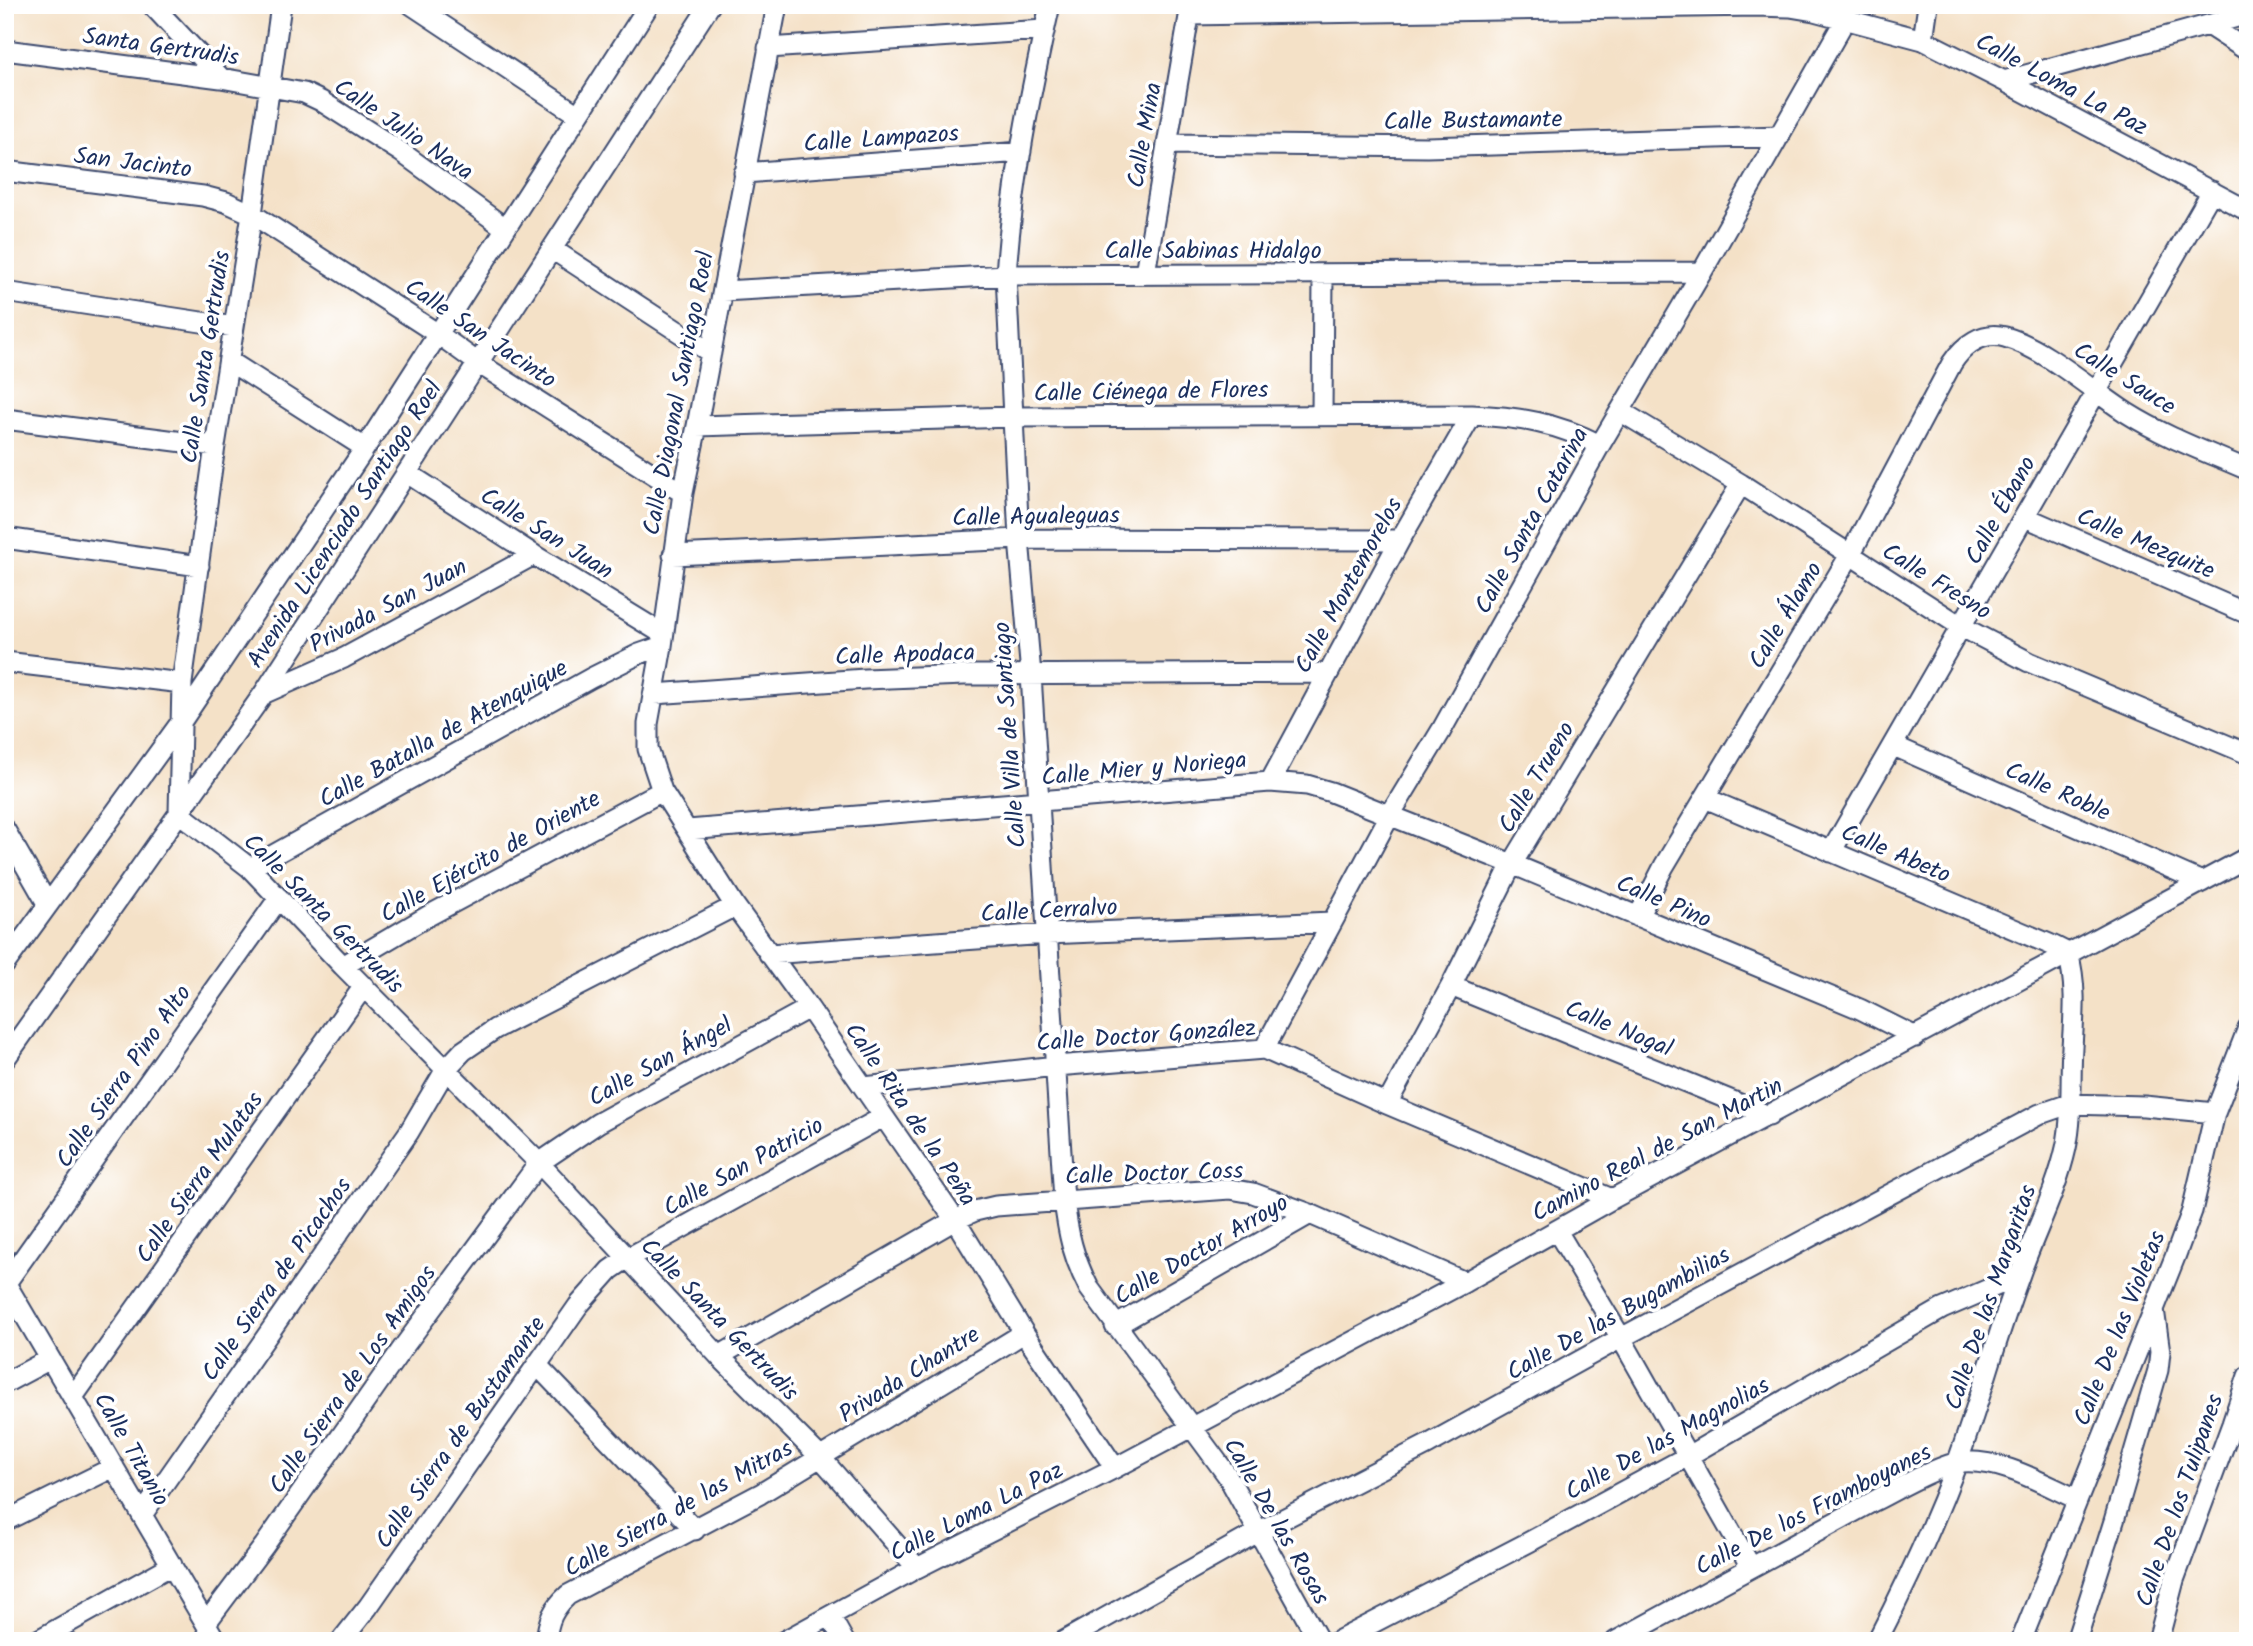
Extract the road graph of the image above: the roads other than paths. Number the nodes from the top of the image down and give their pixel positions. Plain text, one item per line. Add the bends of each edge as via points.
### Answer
1 (152, 5) edge
2 (281, 5) edge
3 (412, 5) edge
4 (649, 5) edge
5 (710, 5) edge
6 (777, 5) edge
7 (1050, 5) edge
8 (1757, 5) edge
9 (1928, 5) edge
10 (1190, 10) edge
11 (2248, 14) edge
12 (1846, 18) junction
13 (2208, 25) junction
14 (1044, 30) junction
15 (1923, 40) junction
16 (768, 48) junction
17 (5, 50) edge
18 (2248, 51) edge
19 (221, 78) junction
20 (2004, 81) junction
21 (269, 87) junction
22 (578, 115) junction
23 (1780, 136) junction
24 (1167, 144) junction
25 (1021, 152) junction
26 (5, 171) edge
27 (744, 173) junction
28 (2211, 191) junction
29 (2248, 211) edge
30 (252, 214) junction
31 (505, 228) junction
32 (552, 249) junction
33 (1702, 272) junction
34 (1144, 273) junction
35 (1006, 275) junction
36 (1323, 275) junction
37 (723, 291) junction
38 (5, 292) edge
39 (234, 327) junction
40 (438, 334) junction
41 (1975, 340) joint
42 (711, 353) junction
43 (229, 361) junction
44 (478, 363) junction
45 (2095, 391) junction
46 (1620, 411) junction
47 (1322, 414) junction
48 (1472, 415) junction
49 (1013, 417) junction
50 (5, 419) edge
51 (697, 426) junction
52 (1600, 444) junction
53 (215, 446) junction
54 (365, 448) junction
55 (2248, 470) edge
56 (407, 473) junction
57 (1741, 484) junction
58 (682, 493) junction
59 (2025, 517) junction
60 (5, 538) edge
61 (1019, 538) junction
62 (1400, 540) junction
63 (534, 555) junction
64 (673, 555) junction
65 (1850, 555) junction
66 (199, 566) junction
67 (2248, 614) edge
68 (1962, 627) junction
69 (663, 640) junction
70 (5, 662) edge
71 (1327, 673) junction
72 (1031, 675) junction
73 (182, 683) junction
74 (264, 693) junction
75 (653, 694) junction
76 (181, 722) junction
77 (1894, 746) junction
78 (2248, 754) edge
79 (1270, 782) junction
80 (662, 791) junction
81 (1705, 798) junction
82 (1039, 802) junction
83 (179, 813) junction
84 (1390, 815) junction
85 (5, 830) edge
86 (688, 830) junction
87 (1831, 852) junction
88 (2248, 857) edge
89 (1512, 864) junction
90 (250, 868) junction
91 (2202, 882) junction
92 (279, 898) junction
93 (48, 905) junction
94 (735, 906) junction
95 (1638, 917) junction
96 (1332, 922) junction
97 (1047, 933) junction
98 (2068, 953) junction
99 (769, 954) junction
100 (5, 964) edge
101 (343, 966) junction
102 (364, 986) junction
103 (1451, 986) junction
104 (809, 1008) junction
105 (1916, 1037) junction
106 (2245, 1039) edge
107 (1264, 1049) junction
108 (5, 1059) edge
109 (1056, 1066) junction
110 (446, 1069) junction
111 (864, 1087) junction
112 (1387, 1104) junction
113 (2069, 1104) junction
114 (2215, 1113) junction
115 (1769, 1116) junction
116 (883, 1117) junction
117 (539, 1163) junction
118 (1612, 1199) junction
119 (1064, 1200) junction
120 (1310, 1214) junction
121 (955, 1220) junction
122 (1557, 1231) junction
123 (626, 1259) junction
124 (2019, 1276) junction
125 (1465, 1282) junction
126 (6, 1283) edge
127 (2154, 1308) junction
128 (1115, 1326) junction
129 (1024, 1333) junction
130 (1621, 1338) junction
131 (719, 1356) junction
132 (50, 1359) junction
133 (537, 1365) junction
134 (2248, 1376) edge
135 (5, 1383) edge
136 (73, 1397) junction
137 (1192, 1427) junction
138 (1688, 1456) junction
139 (821, 1458) junction
140 (1958, 1462) junction
141 (114, 1467) junction
142 (1115, 1468) junction
143 (2077, 1499) junction
144 (142, 1515) junction
145 (5, 1521) edge
146 (695, 1530) junction
147 (1258, 1532) junction
148 (172, 1565) junction
149 (1751, 1567) junction
150 (918, 1568) junction
151 (830, 1616) junction
152 (206, 1623) junction
153 (36, 1641) edge
154 (216, 1641) edge
155 (341, 1641) edge
156 (546, 1641) edge
157 (784, 1641) edge
158 (844, 1641) edge
159 (1064, 1641) edge
160 (1319, 1641) edge
161 (1338, 1641) edge
162 (1616, 1641) edge
163 (1877, 1641) edge
164 (2021, 1641) edge
165 (2076, 1641) edge
166 (2158, 1641) edge

1 - 19 street
2 - 21 street, Calle Santa Gertrudis
3 - 22 street
4 - 22 street, Avenida Licenciado Santiago Roel
5 - 32 street, Avenida Licenciado Santiago Roel
6 - 16 street, Calle Diagonal Santiago Roel
7 - 14 street, Calle Villa de Santiago
8 - 10 street, Calle Loma La Paz
8 - 12 street, Calle Loma La Paz via 1790,6
9 - 15 street
10 - 24 street, Calle Mina
11 - 13 street
12 - 15 street, Calle Loma La Paz
12 - 23 street, Calle Santa Catarina
13 - 18 street
13 - 20 street
14 - 16 street
14 - 25 street, Calle Villa de Santiago
15 - 20 street, Calle Loma La Paz
16 - 27 street, Calle Diagonal Santiago Roel
17 - 19 street, Santa Gertrudis
19 - 21 street, Santa Gertrudis
20 - 28 street, Calle Loma La Paz
21 - 30 street, Calle Santa Gertrudis
21 - 31 street, Calle Julio Nava via 321,101
22 - 31 street, Avenida Licenciado Santiago Roel
23 - 24 street, Calle Bustamante via 1427,147
23 - 33 street, Calle Santa Catarina
24 - 34 street, Calle Mina
25 - 27 street, Calle Lampazos
25 - 35 street, Calle Villa de Santiago
26 - 30 street, San Jacinto via 203,196
27 - 37 street, Calle Diagonal Santiago Roel
28 - 29 street, Calle Loma La Paz
28 - 45 street, Calle Ébano
30 - 39 street, Calle Santa Gertrudis
30 - 40 street, Calle San Jacinto
31 - 40 street, Avenida Licenciado Santiago Roel
32 - 42 street
32 - 44 street, Avenida Licenciado Santiago Roel
33 - 36 street, Calle Sabinas Hidalgo
33 - 46 street, Calle Santa Catarina
34 - 35 street, Calle Sabinas Hidalgo
34 - 36 street, Calle Sabinas Hidalgo
35 - 37 street, Calle Sabinas Hidalgo
35 - 49 street, Calle Villa de Santiago
36 - 47 street
37 - 42 street, Calle Diagonal Santiago Roel
38 - 39 street
39 - 43 street, Calle Santa Gertrudis
40 - 44 street, Calle San Jacinto
40 - 54 street, Avenida Licenciado Santiago Roel
41 - 45 street, Calle Sauce via 2004,337
41 - 65 street, Calle Álamo via 1952,363
42 - 51 street, Calle Diagonal Santiago Roel
43 - 53 street, Calle Santa Gertrudis
43 - 54 street
44 - 56 street, Avenida Licenciado Santiago Roel
44 - 58 street, Calle San Jacinto
45 - 55 street, Calle Sauce via 2159,430
45 - 59 street, Calle Ébano
46 - 52 street, Calle Santa Catarina
46 - 57 street, Calle Fresno
47 - 48 street, Calle Ciénega de Flores
47 - 49 street, Calle Ciénega de Flores
48 - 52 street, Calle Ciénega de Flores via 1520,417
48 - 62 street, Calle Montemorelos
49 - 51 street, Calle Ciénega de Flores
49 - 61 street, Calle Villa de Santiago
50 - 53 street
51 - 58 street, Calle Diagonal Santiago Roel
52 - 84 street, Calle Santa Catarina
53 - 66 street, Calle Santa Gertrudis
54 - 76 street, Avenida Licenciado Santiago Roel
56 - 63 street, Calle San Juan
56 - 74 street, Avenida Licenciado Santiago Roel
57 - 65 street, Calle Fresno
57 - 89 street, Calle Trueno
58 - 64 street, Calle Diagonal Santiago Roel
59 - 67 street, Calle Mezquite
59 - 68 street, Calle Ébano
60 - 66 street
61 - 62 street, Calle Agualeguas
61 - 64 street, Calle Agualeguas
61 - 72 street, Calle Villa de Santiago
62 - 71 street, Calle Montemorelos
63 - 69 street, Calle San Juan
63 - 74 street, Privada San Juan via 344,658
64 - 69 street, Calle Diagonal Santiago Roel
65 - 68 street, Calle Fresno
65 - 81 street, Calle Álamo
66 - 73 street, Calle Santa Gertrudis
68 - 77 street, Calle Ébano
68 - 78 street, Calle Fresno via 2029,662
69 - 75 street, Calle Diagonal Santiago Roel
69 - 90 street, Calle Batalla de Atenquique
70 - 73 street
71 - 72 street, Calle Apodaca
71 - 79 street, Calle Montemorelos
72 - 75 street, Calle Apodaca via 865,679
72 - 82 street, Calle Villa de Santiago
73 - 76 street, Calle Santa Gertrudis
74 - 83 street, Avenida Licenciado Santiago Roel
75 - 80 street, Calle Diagonal Santiago Roel via 648,749
76 - 83 street, Calle Santa Gertrudis
76 - 93 street, Avenida Licenciado Santiago Roel
77 - 87 street, Calle Ébano
77 - 91 street, Calle Roble
79 - 82 street, Calle Mier y Noriega
79 - 84 street, Calle Mier y Noriega via 1307,785
80 - 86 street, Calle Rita de la Peña
80 - 101 street, Calle Ejército de Oriente
81 - 87 street, Calle Abeto
81 - 95 street, Calle Álamo
82 - 86 street, Calle Mier y Noriega
82 - 97 street, Calle Villa de Santiago
83 - 90 street, Calle Santa Gertrudis
83 - 108 street, Avenida Licenciado Santiago Roel
84 - 89 street, Calle Pino
84 - 96 street, Calle Santa Catarina
85 - 93 street
86 - 94 street, Calle Rita de la Peña
87 - 98 street, Calle Abeto
88 - 91 street
89 - 95 street, Calle Pino
89 - 103 street, Calle Trueno
90 - 92 street, Calle Santa Gertrudis
91 - 98 street, Camino Real de San Martin
92 - 101 street, Calle Santa Gertrudis
92 - 126 street, Calle Sierra Pino Alto
93 - 100 street, Avenida Licenciado Santiago Roel
94 - 99 street, Calle Rita de la Peña
94 - 110 street, Calle Sierra de Picachos via 495,1029
95 - 105 street, Calle Pino via 1860,1009
96 - 97 street, Calle Cerralvo
96 - 107 street, Calle Santa Catarina
97 - 99 street, Calle Cerralvo
97 - 109 street, Calle Villa de Santiago
98 - 105 street, Camino Real de San Martin
98 - 113 street, Calle De las Margaritas via 2075,988
99 - 104 street, Calle Rita de la Peña
101 - 102 street, Calle Santa Gertrudis
102 - 110 street, Calle Santa Gertrudis
102 - 136 street, Calle Sierra Mulatas
103 - 112 street, Calle Trueno
103 - 115 street, Calle Nogal
104 - 111 street, Calle Rita de la Peña
104 - 117 street, Calle San Ángel via 598,1123
105 - 115 street, Camino Real de San Martin
106 - 114 street, Calle De las Violetas
107 - 109 street, Calle Doctor González
107 - 112 street, Calle Doctor González
109 - 111 street, Calle Doctor González
109 - 119 street, Calle Villa de Santiago
110 - 117 street, Calle Santa Gertrudis
110 - 144 street, Calle Sierra de Picachos via 408,1132
111 - 116 street, Calle Rita de la Peña
112 - 118 street, Calle Doctor González
113 - 114 street, Calle De las Bugambilias
113 - 124 street, Calle De las Margaritas via 2067,1145 2058,1178
113 - 130 street, Calle De las Bugambilias via 2005,1132
114 - 127 street, Calle De las Violetas via 2192,1211
115 - 118 street, Camino Real de San Martin
116 - 121 street, Calle Rita de la Peña
116 - 123 street, Calle San Patricio
117 - 123 street, Calle Santa Gertrudis
117 - 152 street, Calle Sierra de Los Amigos
118 - 122 street, Camino Real de San Martin
119 - 120 street, Calle Doctor Coss via 1230,1189
119 - 121 street, Calle Doctor Coss via 996,1206
119 - 128 street, Calle Villa de Santiago via 1076,1264
120 - 125 street, Calle Doctor Coss
120 - 128 street, Calle Doctor Arroyo
121 - 129 street, Calle Rita de la Peña
121 - 131 street, Calle Doctor Coss
122 - 125 street, Camino Real de San Martin
122 - 130 street
123 - 131 street, Calle Santa Gertrudis
123 - 133 street, Calle Sierra de Bustamante via 594,1286
124 - 138 street, Calle De las Magnolias via 1942,1309
124 - 140 street, Calle De las Margaritas
125 - 137 street, Camino Real de San Martin
126 - 132 street, Calle Titanio
127 - 143 street, Calle De las Violetas
127 - 165 street via 2158,1370
128 - 137 street, Calle Villa de Santiago
129 - 139 street, Privada Chantre
129 - 142 street, Calle Rita de la Peña
130 - 138 street
130 - 147 street, Calle De las Bugambilias
131 - 139 street, Calle Santa Gertrudis
132 - 135 street
132 - 136 street, Calle Titanio
133 - 146 street
133 - 155 street, Calle Sierra de Bustamante
134 - 166 street, Calle De los Tulipanes via 2174,1580
136 - 141 street, Calle Titanio
137 - 142 street, Calle Loma La Paz
137 - 147 street, Calle De las Rosas via 1227,1475
138 - 149 street
138 - 161 street, Calle De las Magnolias
139 - 146 street, Calle Sierra de las Mitras
139 - 150 street
140 - 143 street, Calle De los Framboyanes via 1982,1461 2004,1467
140 - 149 street, Calle De los Framboyanes
140 - 163 street, Calle De las Margaritas
141 - 144 street, Calle Titanio
141 - 145 street
142 - 150 street, Calle Loma La Paz
143 - 164 street, Calle De las Violetas
144 - 148 street, Calle Titanio
146 - 156 street, Calle Sierra de las Mitras via 568,1595 554,1608
147 - 159 street, Calle De las Bugambilias
147 - 160 street, Calle De las Rosas
148 - 152 street, Calle Titanio
148 - 153 street
149 - 162 street, Calle De los Framboyanes
150 - 151 street, Calle Loma La Paz
151 - 157 street, Calle Loma La Paz
151 - 158 street
152 - 154 street, Calle Titanio

